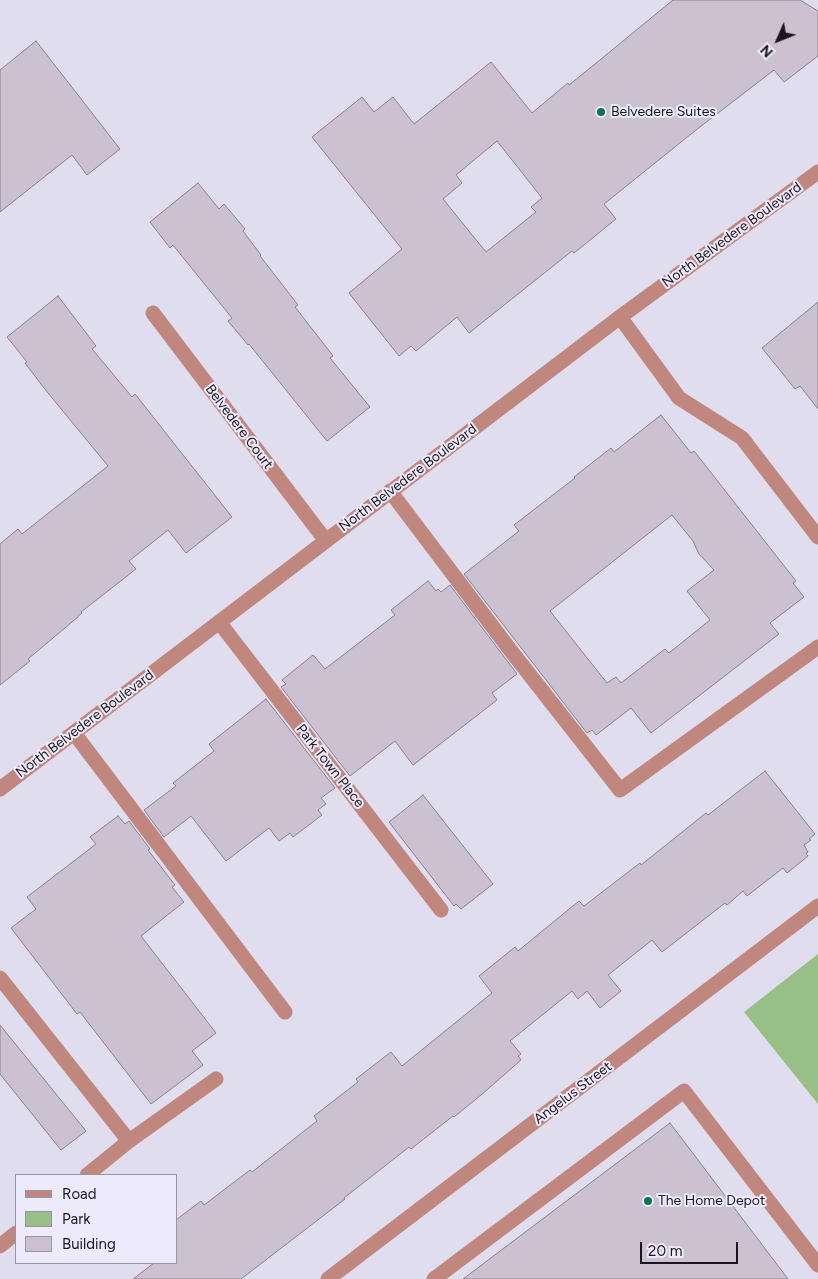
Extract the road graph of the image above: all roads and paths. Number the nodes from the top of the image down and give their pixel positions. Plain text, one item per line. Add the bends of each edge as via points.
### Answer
1 (816, 178) edge
2 (153, 313) dead end
3 (620, 317) junction
4 (390, 491) junction
5 (818, 537) edge
6 (326, 540) junction
7 (218, 622) junction
8 (818, 647) edge
9 (74, 733) junction
10 (0, 789) edge
11 (818, 906) edge
12 (441, 910) dead end
13 (0, 978) edge
14 (285, 1012) dead end
15 (216, 1079) dead end
16 (129, 1141) junction
17 (88, 1174) edge
18 (15, 1234) edge
19 (0, 1246) edge
20 (818, 1265) edge
21 (328, 1279) edge
22 (434, 1279) edge

1 - 3 street, North Belvedere Boulevard
2 - 6 street, Belvedere Court
3 - 4 street, North Belvedere Boulevard
3 - 5 street via 679,398 742,438
4 - 6 street, North Belvedere Boulevard
4 - 8 street via 620,790
6 - 7 street, North Belvedere Boulevard
7 - 9 street, North Belvedere Boulevard
7 - 12 street, Park Town Place
9 - 10 street, North Belvedere Boulevard
9 - 14 street
11 - 21 street, Angelus Street
13 - 16 street
15 - 16 street
16 - 17 street
18 - 19 street
20 - 22 street via 684,1091

